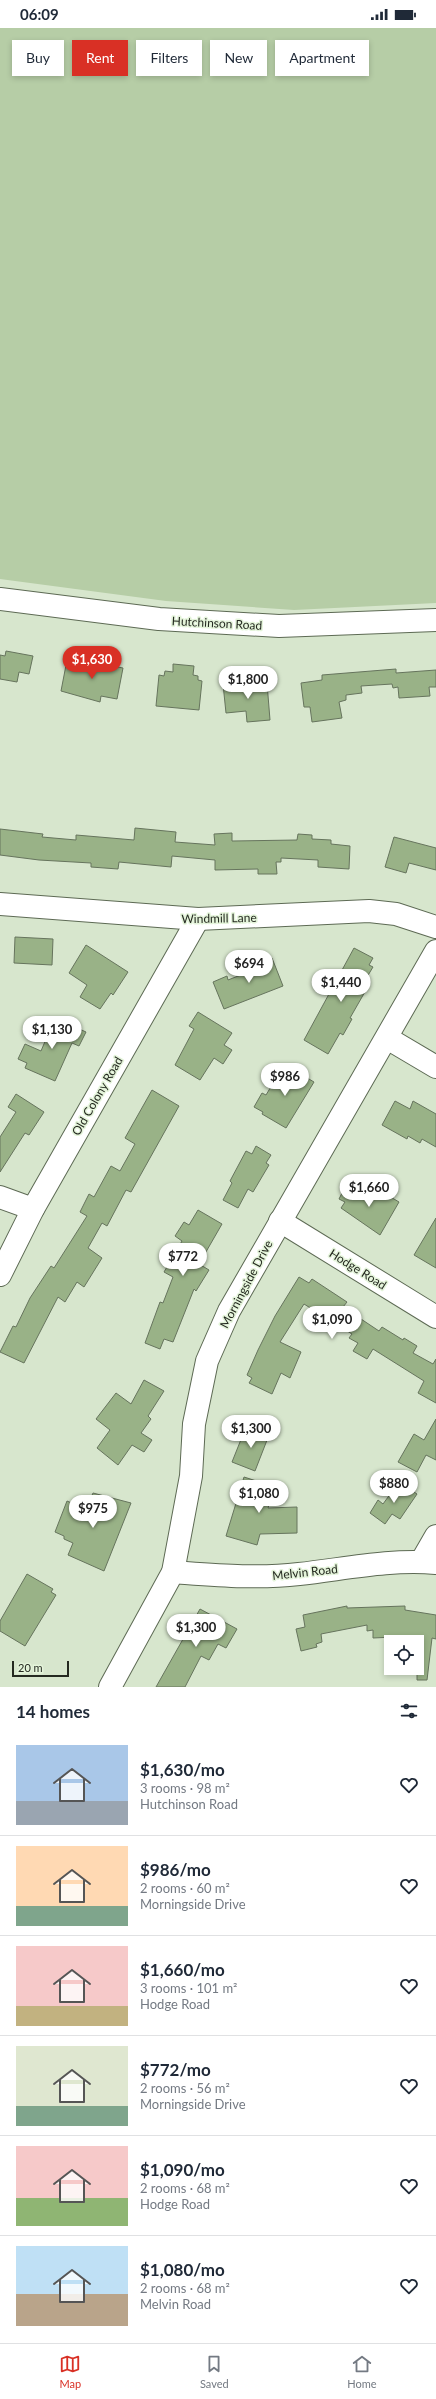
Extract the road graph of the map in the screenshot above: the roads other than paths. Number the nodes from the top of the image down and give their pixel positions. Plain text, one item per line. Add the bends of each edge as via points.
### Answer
1 (0, 599) edge
2 (436, 620) edge
3 (0, 904) edge
4 (198, 919) junction
5 (436, 927) edge
6 (436, 951) edge
7 (387, 1038) junction
8 (436, 1067) edge
9 (0, 1198) edge
10 (33, 1209) junction
11 (280, 1220) junction
12 (0, 1275) edge
13 (436, 1317) edge
14 (436, 1536) edge
15 (428, 1562) edge
16 (173, 1572) junction
17 (110, 1687) edge

1 - 2 street, Hutchinson Road via 159,619 279,626
3 - 4 street, Windmill Lane
4 - 5 street, Windmill Lane via 369,911 396,914
4 - 10 street, Old Colony Road
6 - 7 street, Morningside Drive
7 - 8 street
7 - 11 street, Morningside Drive
9 - 10 street
10 - 12 street, Old Colony Road
11 - 13 street, Hodge Road
11 - 16 street, Morningside Drive via 229,1311 207,1361 194,1424 191,1476
14 - 15 street
15 - 16 street, Melvin Road via 383,1563 263,1577
16 - 17 street, Morningside Drive

